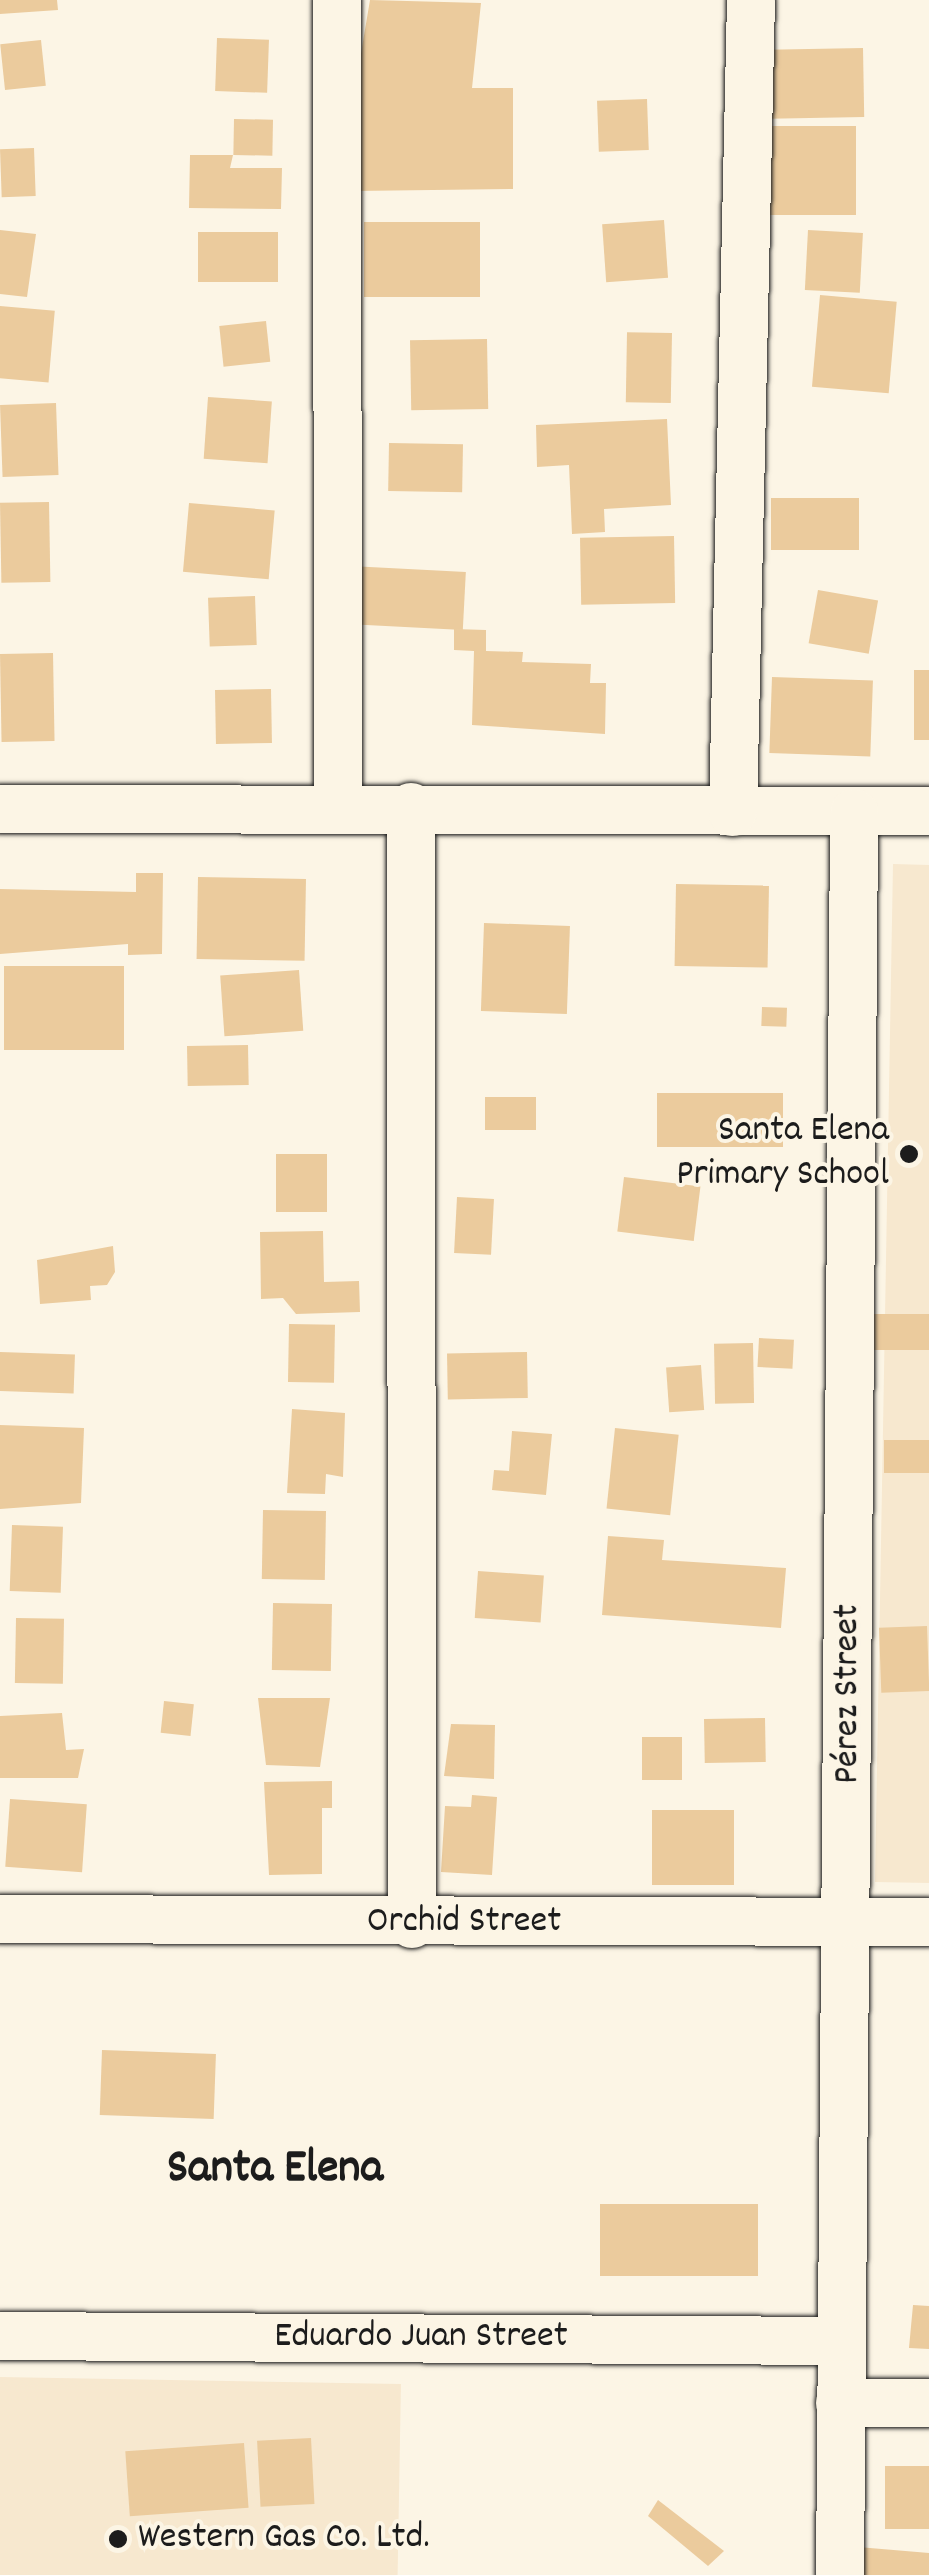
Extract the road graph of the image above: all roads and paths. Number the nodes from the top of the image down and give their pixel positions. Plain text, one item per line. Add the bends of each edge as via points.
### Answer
1 (337, 0) edge
2 (751, 0) edge
3 (338, 805) junction
4 (411, 807) junction
5 (0, 810) edge
6 (929, 811) edge
7 (734, 812) junction
8 (854, 813) junction
9 (0, 1919) edge
10 (848, 1922) junction
11 (929, 1922) edge
12 (412, 1924) junction
13 (0, 2336) edge
14 (842, 2340) junction
15 (840, 2403) junction
16 (929, 2404) edge
17 (840, 2575) edge

1 - 3 street
2 - 7 street
3 - 4 street
3 - 5 street
4 - 7 street
4 - 12 street
6 - 8 street
7 - 8 street
8 - 10 street, Pérez Street
9 - 12 street, Orchid Street
10 - 11 street, Orchid Street
10 - 12 street, Orchid Street
10 - 14 street, Pérez Street
13 - 14 street, Eduardo Juan Street
14 - 15 street, Pérez Street
15 - 16 street
15 - 17 street, Pérez Street

